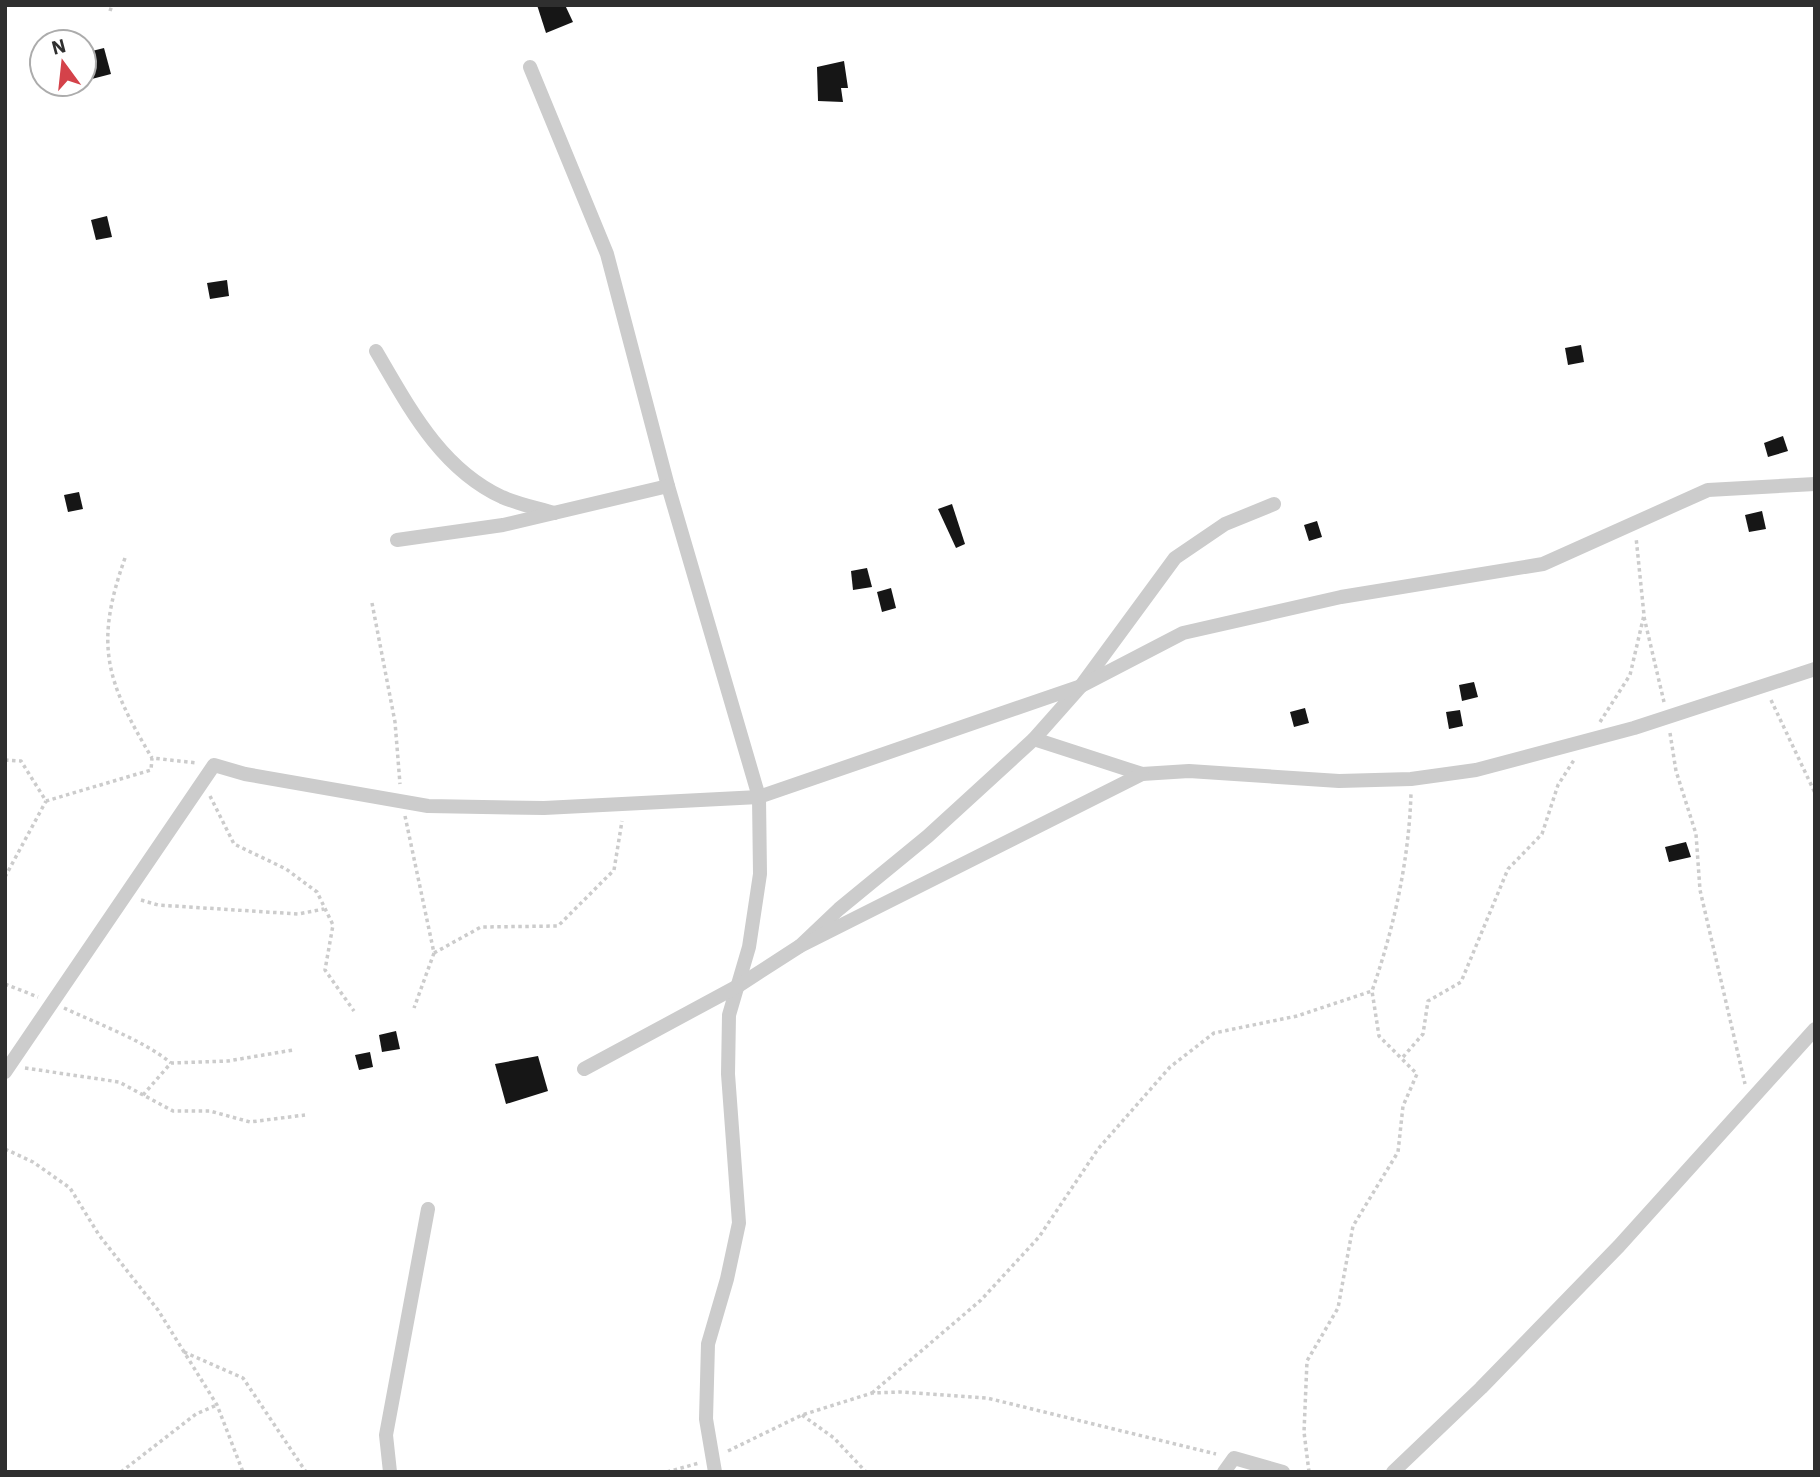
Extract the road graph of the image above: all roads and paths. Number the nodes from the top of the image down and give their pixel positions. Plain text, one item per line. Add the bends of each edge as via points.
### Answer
1 (112, 5) edge
2 (110, 11) dead end
3 (530, 67) dead end
4 (376, 351) dead end
5 (1815, 484) edge
6 (668, 486) junction
7 (1274, 504) dead end
8 (558, 514) junction
9 (1634, 523) junction
10 (397, 540) dead end
11 (125, 558) dead end
12 (1644, 615) junction
13 (1815, 669) edge
14 (1766, 685) junction
15 (1082, 686) junction
16 (1667, 717) junction
17 (1034, 739) junction
18 (1588, 741) junction
19 (152, 758) junction
20 (5, 760) edge
21 (214, 765) junction
22 (1142, 774) junction
23 (1411, 779) junction
24 (201, 782) junction
25 (1815, 793) edge
26 (759, 797) junction
27 (46, 801) junction
28 (624, 805) junction
29 (5, 877) edge
30 (126, 896) junction
31 (325, 909) junction
32 (800, 946) junction
33 (434, 953) dead end
34 (5, 984) edge
35 (737, 986) junction
36 (1372, 991) junction
37 (51, 1002) junction
38 (354, 1011) dead end
39 (1815, 1029) edge
40 (293, 1051) dead end
41 (1403, 1057) junction
42 (171, 1063) junction
43 (7, 1069) edge
44 (584, 1069) dead end
45 (143, 1095) junction
46 (1751, 1100) junction
47 (305, 1115) dead end
48 (5, 1149) edge
49 (428, 1209) dead end
50 (182, 1351) junction
51 (872, 1393) junction
52 (217, 1405) junction
53 (802, 1415) junction
54 (1234, 1458) junction
55 (715, 1465) edge
56 (121, 1472) edge
57 (243, 1472) edge
58 (306, 1472) edge
59 (390, 1472) edge
60 (667, 1472) edge
61 (866, 1472) edge
62 (1224, 1472) edge
63 (1283, 1472) edge
64 (1309, 1472) edge
65 (1393, 1472) edge

1 - 2 path
3 - 6 street via 607,254
4 - 8 street via 435,446 472,479 502,497
5 - 9 street via 1708,490
6 - 8 street
6 - 26 street
7 - 15 street via 1225,524 1175,558
8 - 10 street
9 - 12 path
9 - 15 street via 1543,564 1341,597 1183,632
11 - 19 path via 111,597 108,666 122,707
12 - 16 path
12 - 18 path via 1630,676
13 - 14 street
14 - 16 street
14 - 25 path
15 - 17 street
15 - 26 street
16 - 18 street
16 - 46 path via 1676,771 1696,834 1700,890 1741,1075
17 - 22 street
17 - 32 street
18 - 23 street via 1476,770
18 - 41 path via 1558,785 1542,834 1508,869 1461,982 1428,1001 1423,1034
19 - 21 path
19 - 27 path via 150,770
20 - 27 path via 21,761
21 - 24 street
21 - 28 street via 428,806
22 - 23 street via 1189,771 1339,781
22 - 32 street
23 - 36 path via 1408,845 1388,945
24 - 30 street
24 - 31 path via 234,844 286,869 317,892
26 - 28 street
26 - 35 street via 760,874 749,947
27 - 29 path
28 - 33 path via 614,870 558,926 481,927
30 - 31 path via 158,905 298,914
30 - 37 street
31 - 38 path via 333,925 325,970
32 - 35 street
34 - 37 path
35 - 44 street
35 - 55 street via 729,1015 728,1074 738,1223 708,1344 706,1419
36 - 41 path via 1379,1036
36 - 51 path via 1297,1016 1214,1033 1170,1067 1098,1149 1039,1237 981,1300
37 - 42 path via 151,1047
37 - 43 street
39 - 46 street
40 - 42 path via 228,1061
41 - 64 path via 1417,1073 1403,1106 1398,1152 1353,1226 1338,1308 1307,1361 1304,1432
42 - 45 path
43 - 45 path via 119,1082
45 - 47 path via 173,1111 210,1111 250,1122
46 - 65 street via 1619,1246
48 - 50 path via 70,1188
49 - 59 street via 386,1435
50 - 52 path
50 - 58 path via 243,1378
51 - 53 path
51 - 54 path via 987,1398
52 - 56 path via 196,1414
52 - 57 path
53 - 55 path
53 - 61 path via 834,1438
54 - 62 street
54 - 63 street
55 - 60 path

